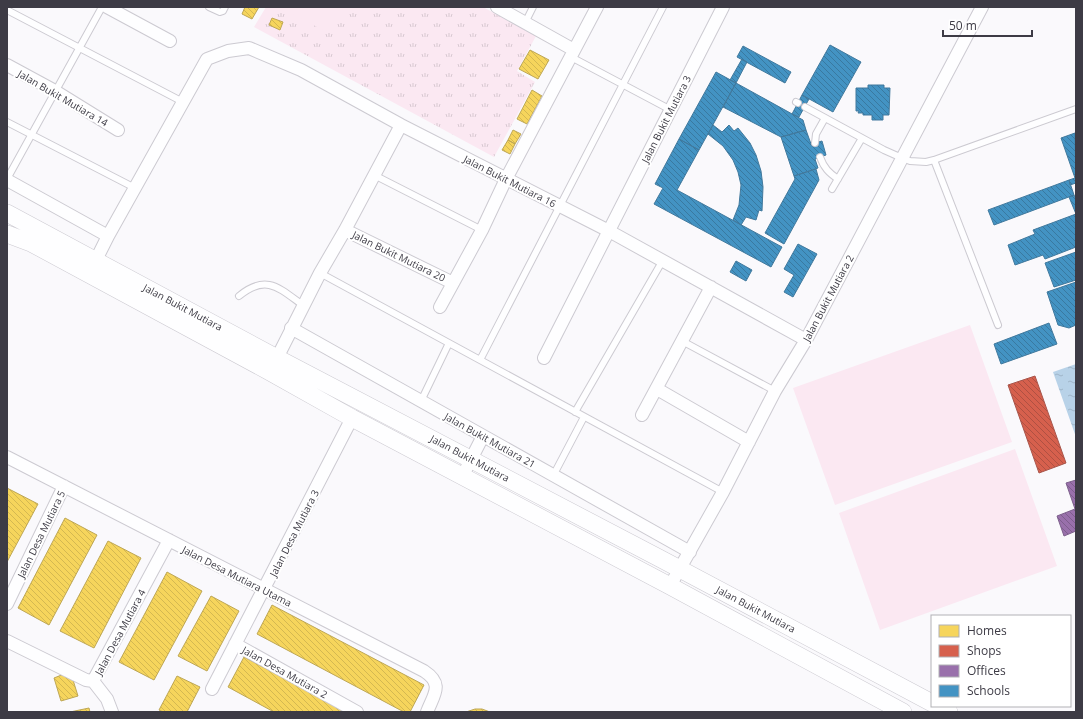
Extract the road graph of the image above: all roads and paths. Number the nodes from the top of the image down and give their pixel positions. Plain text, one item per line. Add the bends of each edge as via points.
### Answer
1 (102, 7) edge
2 (107, 7) edge
3 (209, 7) edge
4 (225, 7) edge
5 (496, 7) edge
6 (533, 7) edge
7 (597, 7) edge
8 (663, 7) edge
9 (723, 7) edge
10 (982, 7) edge
11 (7, 10) edge
12 (525, 23) junction
13 (170, 41) dead end
14 (80, 48) junction
15 (572, 54) junction
16 (7, 65) edge
17 (623, 84) junction
18 (55, 91) junction
19 (183, 102) junction
20 (805, 107) dead end
21 (1076, 109) edge
22 (671, 110) junction
23 (824, 118) junction
24 (7, 122) edge
25 (401, 125) junction
26 (118, 130) dead end
27 (31, 135) junction
28 (862, 138) junction
29 (815, 143) dead end
30 (820, 157) dead end
31 (902, 158) junction
32 (934, 160) junction
33 (374, 175) junction
34 (506, 178) junction
35 (838, 179) junction
36 (7, 180) edge
37 (135, 188) junction
38 (832, 189) dead end
39 (559, 205) junction
40 (7, 213) edge
41 (345, 230) junction
42 (482, 230) junction
43 (609, 231) junction
44 (7, 234) edge
45 (108, 236) junction
46 (663, 260) junction
47 (92, 267) junction
48 (320, 273) junction
49 (453, 283) junction
50 (711, 287) junction
51 (239, 296) dead end
52 (304, 306) junction
53 (440, 307) dead end
54 (998, 325) dead end
55 (291, 328) junction
56 (806, 340) junction
57 (682, 341) junction
58 (449, 343) junction
59 (277, 358) junction
60 (544, 358) dead end
61 (480, 360) junction
62 (657, 389) junction
63 (340, 390) junction
64 (775, 391) junction
65 (421, 401) junction
66 (376, 408) junction
67 (575, 412) junction
68 (642, 415) dead end
69 (584, 417) junction
70 (352, 418) junction
71 (483, 436) junction
72 (749, 442) junction
73 (7, 457) edge
74 (471, 458) junction
75 (553, 476) junction
76 (462, 477) junction
77 (64, 486) junction
78 (723, 492) junction
79 (169, 540) junction
80 (690, 552) junction
81 (680, 568) junction
82 (670, 586) junction
83 (264, 590) junction
84 (7, 604) edge
85 (7, 640) edge
86 (235, 644) junction
87 (93, 680) junction
88 (212, 689) dead end
89 (929, 704) edge
90 (940, 707) edge
91 (112, 712) edge
92 (357, 712) edge
93 (426, 712) edge
94 (903, 712) edge
95 (949, 712) edge

1 - 14 lane
2 - 13 street
3 - 4 lane via 220,12
5 - 12 street
6 - 12 lane
7 - 15 street
8 - 17 lane
9 - 22 street, Jalan Bukit Mutiara 3
10 - 31 street, Jalan Bukit Mutiara 2
11 - 14 lane
12 - 15 street
14 - 18 lane
14 - 19 lane
15 - 17 lane
15 - 34 street
16 - 18 street, Jalan Bukit Mutiara 14
17 - 22 lane
17 - 39 lane
18 - 26 street, Jalan Bukit Mutiara 14
18 - 27 lane
19 - 25 street, Jalan Bukit Mutiara 16 via 207,59 228,51 250,48 302,70
19 - 37 street
20 - 23 lane
21 - 32 lane
22 - 43 street, Jalan Bukit Mutiara 3
23 - 28 lane
23 - 29 lane via 816,134
24 - 27 lane
25 - 33 street
25 - 34 street, Jalan Bukit Mutiara 16
27 - 36 lane
27 - 37 lane
28 - 31 lane
28 - 35 lane
30 - 35 lane via 829,174
31 - 32 lane via 910,161
31 - 56 street, Jalan Bukit Mutiara 2
32 - 54 lane
33 - 41 street
33 - 42 lane
34 - 39 street, Jalan Bukit Mutiara 16
34 - 42 street
35 - 38 lane
36 - 45 street
37 - 45 street
39 - 43 street, Jalan Bukit Mutiara 16
39 - 61 lane
40 - 47 street, Jalan Bukit Mutiara
41 - 48 street
41 - 49 street, Jalan Bukit Mutiara 20
42 - 49 street
43 - 46 street, Jalan Bukit Mutiara 16
43 - 60 street, Jalan Bukit Mutiara 3
44 - 47 street, Jalan Bukit Mutiara
45 - 47 street
46 - 50 street, Jalan Bukit Mutiara 16
46 - 67 lane
47 - 59 street, Jalan Bukit Mutiara
47 - 70 street, Jalan Bukit Mutiara
48 - 52 street
48 - 58 lane
49 - 53 street
50 - 56 street, Jalan Bukit Mutiara 16
50 - 57 street
51 - 52 lane via 262,285 273,285
52 - 55 street
55 - 59 street
55 - 65 street, Jalan Bukit Mutiara 21
56 - 64 street, Jalan Bukit Mutiara 2
57 - 62 street
57 - 64 lane
58 - 61 lane
58 - 65 lane
59 - 63 street, Jalan Bukit Mutiara
61 - 67 lane
62 - 68 street
62 - 72 street
63 - 66 street, Jalan Bukit Mutiara
63 - 70 street via 347,398
64 - 72 street, Jalan Bukit Mutiara 2
65 - 71 street, Jalan Bukit Mutiara 21
66 - 70 street via 358,412
66 - 74 street, Jalan Bukit Mutiara
67 - 69 lane
69 - 75 lane
69 - 78 lane
70 - 76 street, Jalan Bukit Mutiara
70 - 83 street, Jalan Desa Mutiara 3
71 - 74 street
71 - 75 street, Jalan Bukit Mutiara 21
72 - 78 street, Jalan Bukit Mutiara 2
73 - 77 street, Jalan Desa Mutiara Utama
74 - 76 street
74 - 81 street, Jalan Bukit Mutiara
75 - 80 street, Jalan Bukit Mutiara 21
76 - 82 street, Jalan Bukit Mutiara
77 - 79 street, Jalan Desa Mutiara Utama
77 - 84 street, Jalan Desa Mutiara 5
78 - 80 street, Jalan Bukit Mutiara 2
79 - 83 street, Jalan Desa Mutiara Utama
79 - 87 street, Jalan Desa Mutiara 4
80 - 81 street, Jalan Bukit Mutiara 2
81 - 82 street, Jalan Bukit Mutiara 2
81 - 89 street, Jalan Bukit Mutiara
82 - 94 street, Jalan Bukit Mutiara
83 - 86 street, Jalan Desa Mutiara 3
83 - 93 street, Jalan Desa Mutiara Utama via 432,676 436,681 436,687
85 - 87 street, Jalan Desa Mutiara 4 via 86,680
86 - 88 street, Jalan Desa Mutiara 3
86 - 92 street, Jalan Desa Mutiara 2
87 - 91 street via 107,699
90 - 95 street

